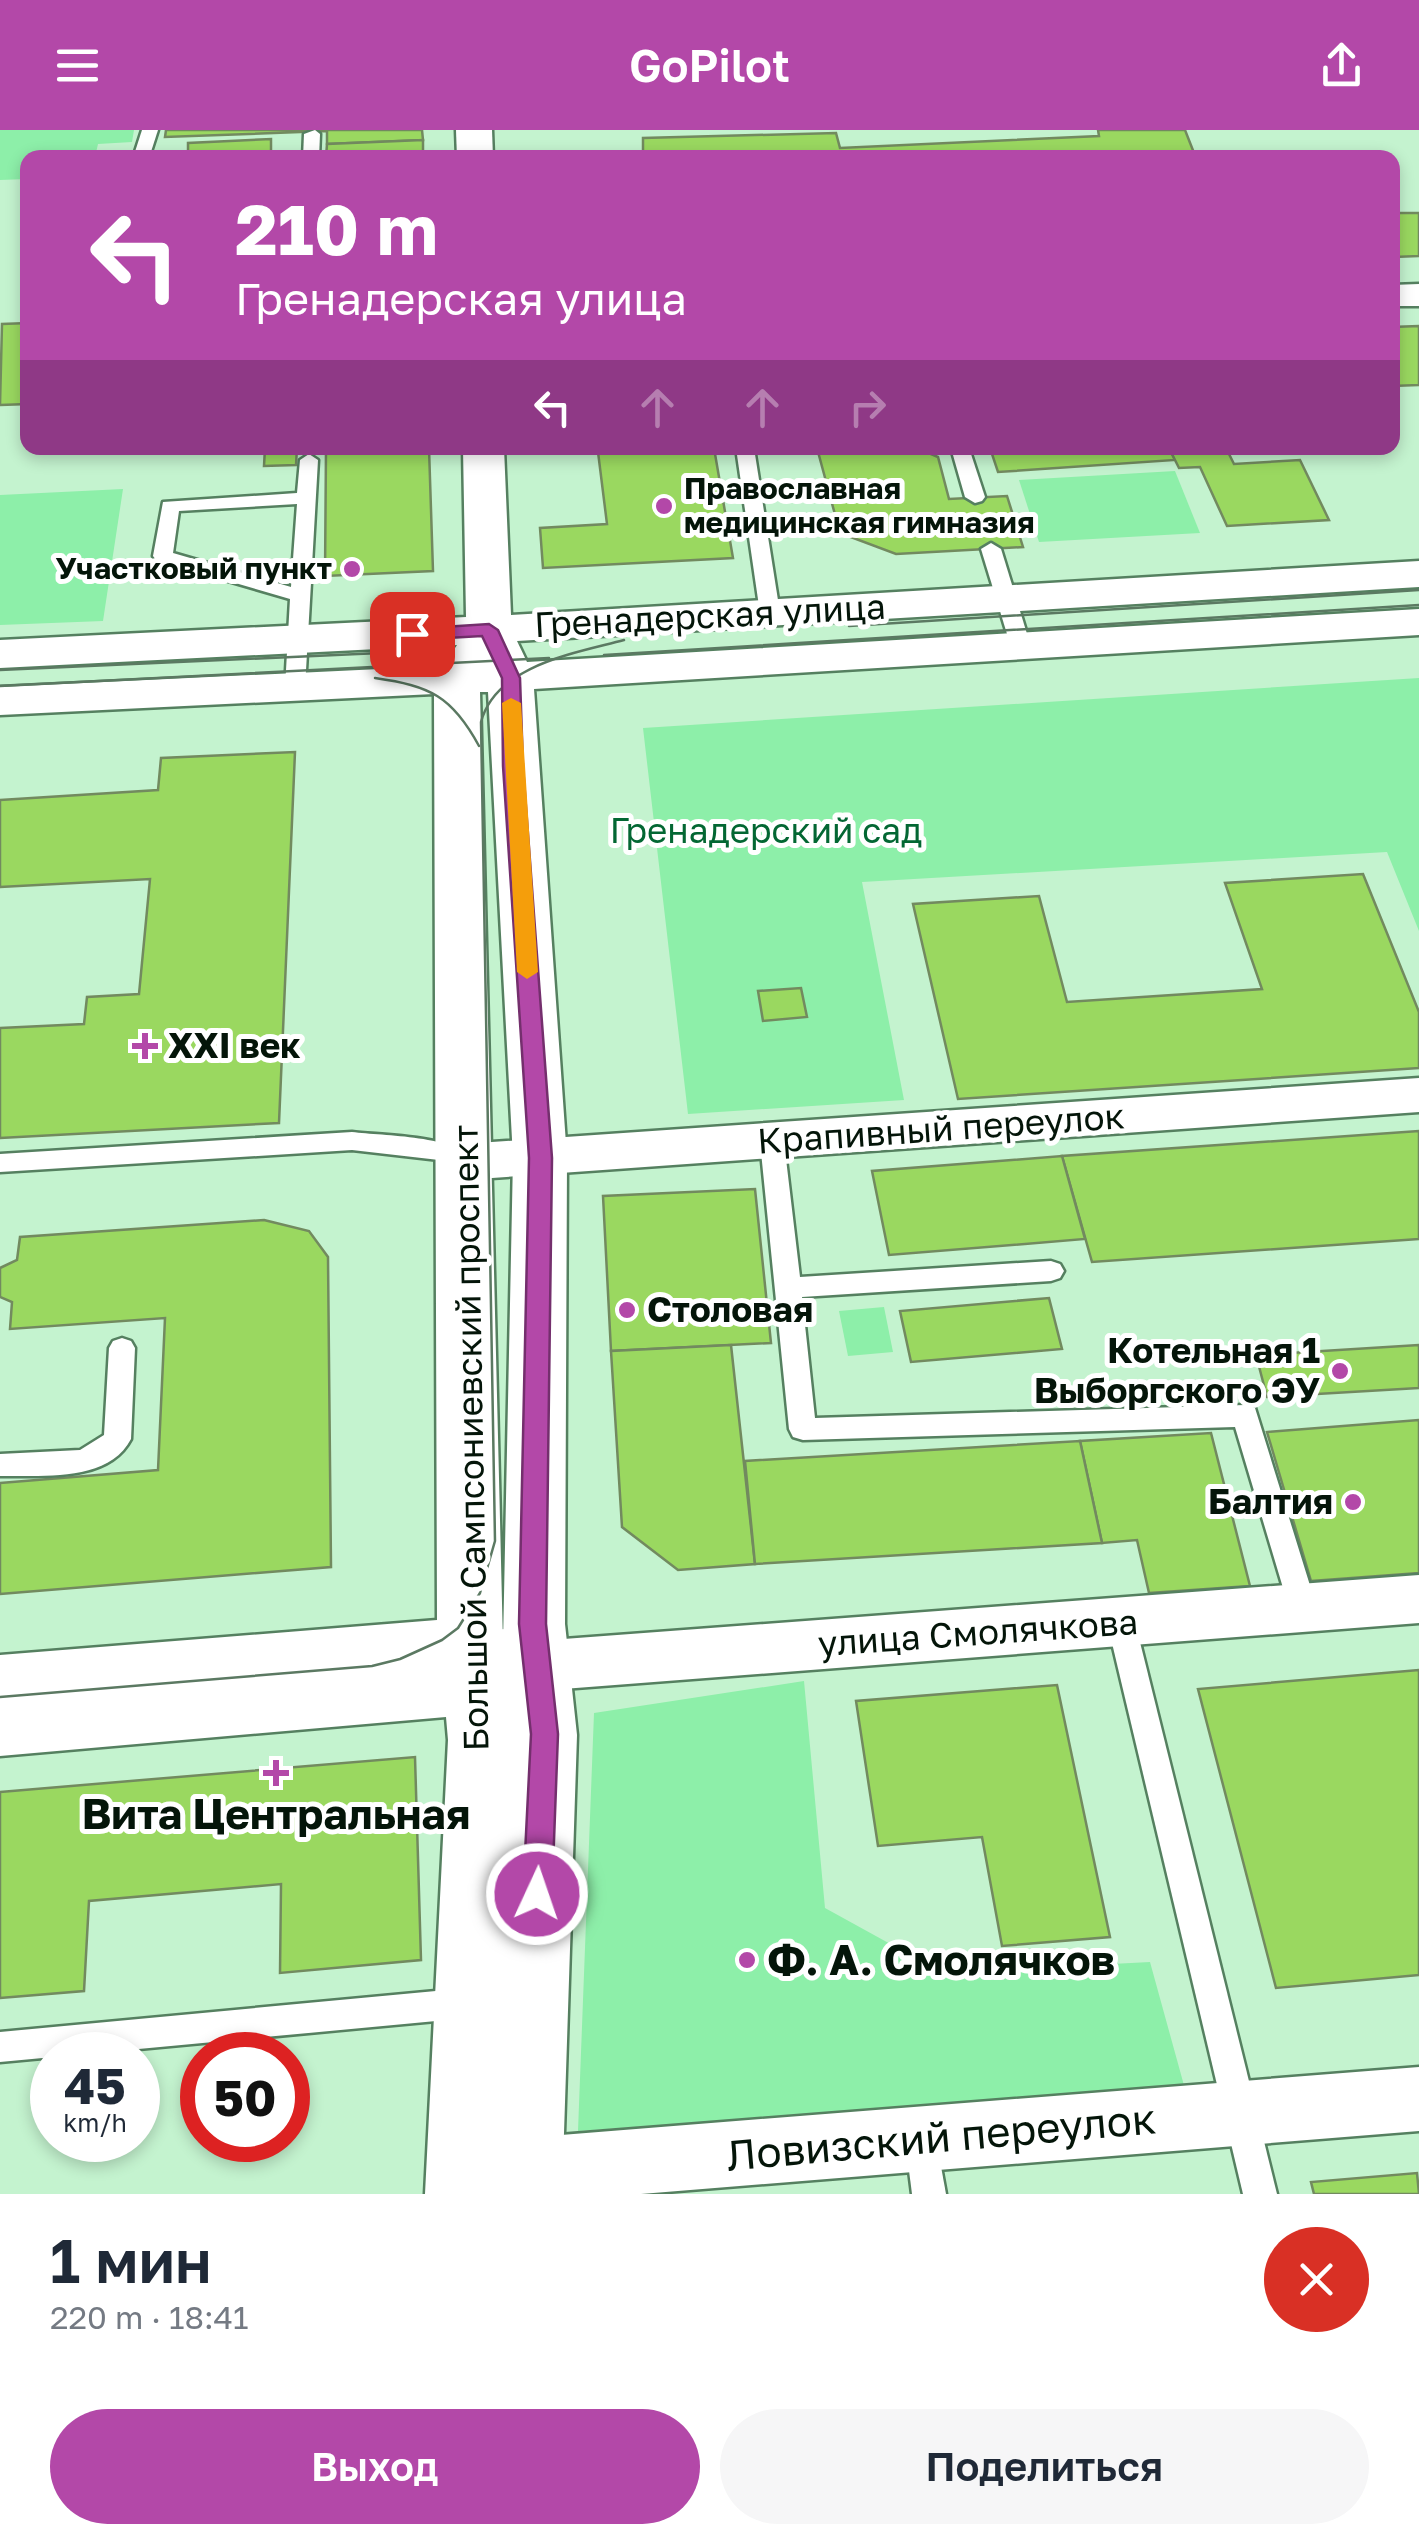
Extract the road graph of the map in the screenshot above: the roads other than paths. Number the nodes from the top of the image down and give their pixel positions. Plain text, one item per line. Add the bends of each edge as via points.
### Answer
1 (312, 134) dead end
2 (311, 150) edge
3 (484, 455) edge
4 (745, 455) edge
5 (962, 455) edge
6 (309, 460) dead end
7 (307, 498) junction
8 (975, 498) dead end
9 (990, 549) dead end
10 (1419, 574) edge
11 (301, 596) junction
12 (1006, 598) junction
13 (770, 612) junction
14 (1419, 622) edge
15 (298, 641) junction
16 (1020, 647) junction
17 (0, 654) edge
18 (500, 654) junction
19 (458, 680) junction
20 (295, 688) junction
21 (0, 701) edge
22 (1419, 1095) edge
23 (772, 1142) junction
24 (540, 1158) junction
25 (463, 1162) junction
26 (0, 1163) edge
27 (1050, 1271) dead end
28 (788, 1288) junction
29 (122, 1348) dead end
30 (0, 1465) edge
31 (1419, 1599) edge
32 (1303, 1608) junction
33 (1120, 1622) junction
34 (494, 1665) junction
35 (0, 1682) edge
36 (0, 1728) edge
37 (471, 2003) junction
38 (0, 2047) edge
39 (1419, 2098) edge
40 (1242, 2113) junction
41 (926, 2166) edge
42 (494, 2183) edge
43 (1260, 2194) edge

1 - 2 lane
3 - 18 street, Большой Сампсониевский проспект
4 - 13 lane
5 - 8 lane
6 - 7 lane
7 - 11 lane
7 - 11 lane via 170,506 163,556
9 - 12 lane
10 - 12 street, Гренадерская улица
11 - 15 lane
12 - 13 street, Гренадерская улица
12 - 16 lane
13 - 18 street, Гренадерская улица
14 - 16 street, Гренадерская улица
15 - 17 street, Гренадерская улица
15 - 18 street, Гренадерская улица
15 - 20 lane
16 - 18 street, Гренадерская улица
18 - 19 street, Гренадерская улица
18 - 24 street, Большой Сампсониевский проспект
19 - 20 street, Гренадерская улица
19 - 25 street, Большой Сампсониевский проспект
20 - 21 street, Гренадерская улица
22 - 23 street, Крапивный переулок
23 - 24 street, Крапивный переулок
23 - 28 lane
24 - 25 street, Крапивный переулок
24 - 34 street, Большой Сампсониевский проспект via 532,1624
25 - 26 lane via 444,1152 352,1141
25 - 34 street, Большой Сампсониевский проспект
27 - 28 lane
28 - 32 lane via 803,1429 1244,1416
29 - 30 lane via 116,1439 109,1451
31 - 32 street, улица Смолячкова
32 - 33 street, улица Смолячкова
33 - 34 street, улица Смолячкова
33 - 40 lane
34 - 35 street, улица Смолячкова
34 - 36 street, улица Смолячкова
34 - 37 street, Большой Сампсониевский проспект via 481,1740
34 - 42 street, Большой Сампсониевский проспект via 544,1734
37 - 38 lane
37 - 42 street, Большой Сампсониевский проспект
39 - 40 street, Ловизский переулок
40 - 41 street, Ловизский переулок
40 - 43 lane
41 - 42 street, Ловизский переулок

